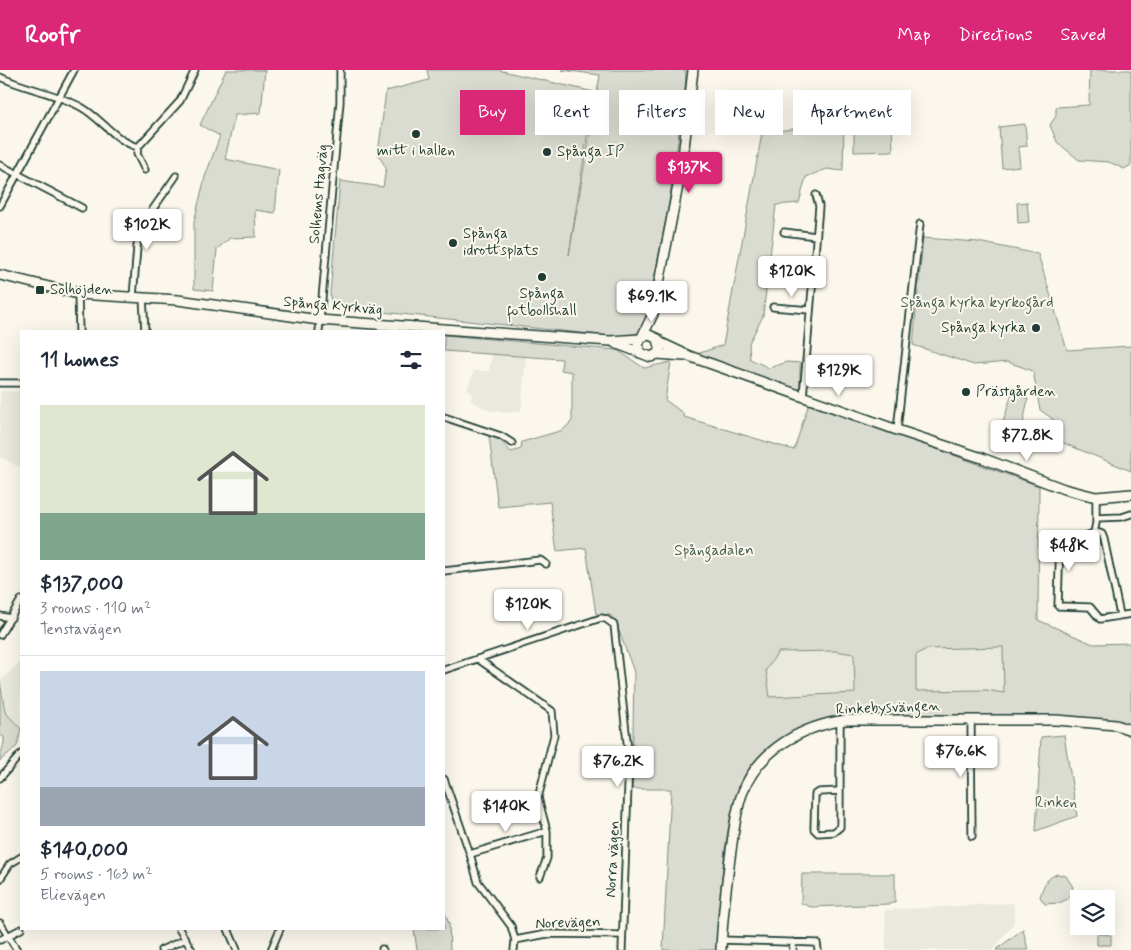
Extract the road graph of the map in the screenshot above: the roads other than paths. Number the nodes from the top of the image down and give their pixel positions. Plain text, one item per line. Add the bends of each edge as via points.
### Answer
1 (74, 70) edge
2 (195, 70) edge
3 (340, 70) edge
4 (693, 70) edge
5 (0, 77) edge
6 (60, 96) junction
7 (138, 147) junction
8 (0, 165) edge
9 (145, 170) dead end
10 (17, 174) junction
11 (176, 176) dead end
12 (816, 195) dead end
13 (0, 206) edge
14 (82, 208) dead end
15 (920, 224) dead end
16 (784, 232) dead end
17 (816, 236) junction
18 (1, 277) edge
19 (78, 294) junction
20 (133, 297) junction
21 (143, 298) junction
22 (773, 307) dead end
23 (810, 310) junction
24 (653, 314) junction
25 (319, 320) junction
26 (80, 330) edge
27 (145, 330) edge
28 (320, 330) edge
29 (641, 338) junction
30 (658, 340) junction
31 (610, 342) junction
32 (640, 353) junction
33 (657, 354) junction
34 (689, 356) junction
35 (0, 383) edge
36 (20, 383) edge
37 (803, 397) junction
38 (445, 416) edge
39 (898, 430) junction
40 (512, 443) dead end
41 (1131, 494) edge
42 (1096, 497) junction
43 (1131, 514) edge
44 (1096, 518) junction
45 (1094, 531) junction
46 (546, 564) dead end
47 (445, 571) edge
48 (20, 602) edge
49 (1131, 614) edge
50 (1120, 615) junction
51 (0, 616) edge
52 (11, 618) junction
53 (0, 635) edge
54 (478, 659) junction
55 (445, 670) edge
56 (971, 720) junction
57 (840, 721) junction
58 (1131, 730) edge
59 (20, 755) edge
60 (0, 778) edge
61 (445, 786) edge
62 (840, 791) junction
63 (447, 800) edge
64 (547, 831) junction
65 (972, 836) dead end
66 (470, 854) junction
67 (20, 858) edge
68 (540, 877) dead end
69 (0, 879) edge
70 (0, 923) edge
71 (20, 930) edge
72 (180, 930) edge
73 (228, 930) edge
74 (280, 930) edge
75 (622, 934) junction
76 (8, 936) junction
77 (0, 940) edge
78 (186, 940) junction
79 (515, 940) junction
80 (793, 942) junction
81 (721, 945) edge
82 (17, 950) edge
83 (161, 950) edge
84 (192, 950) edge
85 (237, 950) edge
86 (271, 950) edge
87 (514, 950) edge
88 (622, 950) edge
89 (793, 950) edge
90 (818, 950) edge

1 - 6 street
2 - 7 street via 180,100
3 - 25 street, Solhems Hagväg via 340,102
4 - 24 street via 682,165
5 - 6 street via 16,85
6 - 7 street via 83,108 120,139
6 - 10 street
7 - 9 street via 137,154
8 - 10 street
10 - 13 street
10 - 14 street
11 - 20 street via 138,235
12 - 17 street via 819,206
15 - 39 street
16 - 17 street
17 - 23 street
18 - 19 street, Spånga Kyrkväg
19 - 20 street, Spånga Kyrkväg
19 - 26 street
20 - 21 street, Spånga Kyrkväg
21 - 25 street, Spånga Kyrkväg
21 - 27 street
22 - 23 street
23 - 37 street
24 - 29 street
24 - 30 street
25 - 28 street, Solhems Hagväg
25 - 31 street, Spånga Kyrkväg
29 - 30 street via 649,335
29 - 31 street, Spånga Kyrkväg
29 - 32 street
30 - 33 street via 660,348
30 - 34 street
31 - 32 street, Spånga Kyrkväg
32 - 33 street via 648,357
33 - 34 street
34 - 37 street
35 - 36 street
37 - 39 street
38 - 40 street
39 - 42 street via 1064,489
41 - 42 street
42 - 44 street
43 - 44 street
44 - 45 street
45 - 50 street via 1102,534 1104,539
45 - 50 street via 1085,536 1058,537 1058,606 1090,606 1100,619
46 - 47 street via 540,560
48 - 52 street
49 - 50 street
51 - 52 street
52 - 53 street
54 - 55 street
54 - 64 street via 552,711 554,735 538,798
54 - 75 street, Norra vägen via 594,620 611,621 615,630 630,759
56 - 57 street, Rinkebysvängen
56 - 58 street, Rinkebysvängen via 1079,721
56 - 65 street
57 - 62 street
57 - 81 street, Rinkebysvängen via 790,737 754,772 742,794 727,878
59 - 60 street
61 - 63 street
62 - 62 street via 840,827 834,832 818,833 814,829 815,794
63 - 66 street
64 - 66 street
64 - 68 street via 547,858
66 - 79 street via 478,882 511,926
67 - 69 street via 10,864
70 - 76 street
71 - 76 street
72 - 78 street
73 - 85 street
74 - 86 street
75 - 79 street, Norevägen via 547,934
75 - 88 street, Norra vägen
76 - 77 street
76 - 82 street
78 - 83 street
78 - 84 street
79 - 87 street
80 - 81 street
80 - 89 street
80 - 90 street via 818,943

